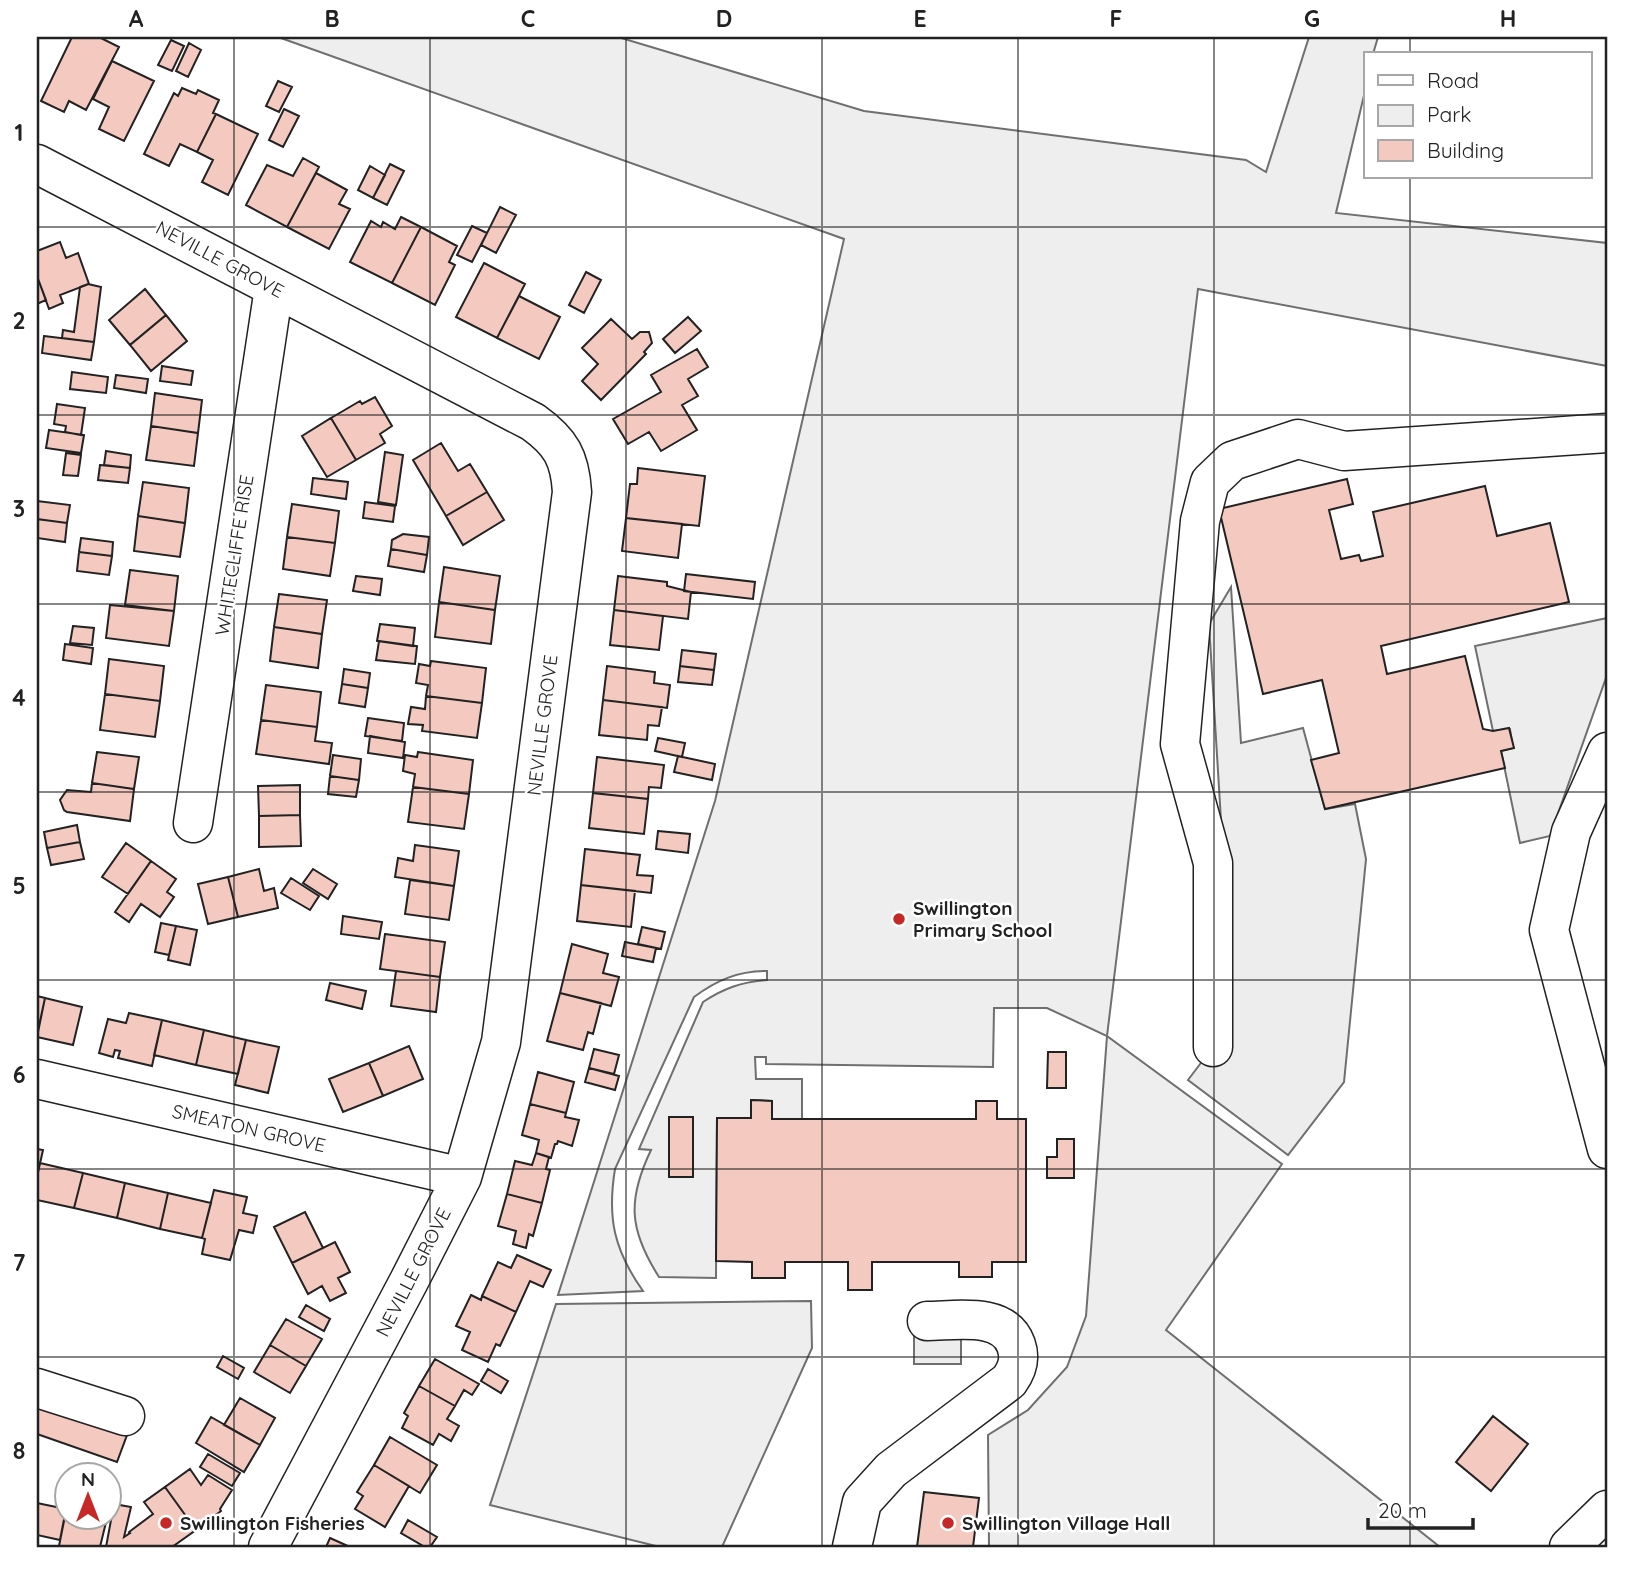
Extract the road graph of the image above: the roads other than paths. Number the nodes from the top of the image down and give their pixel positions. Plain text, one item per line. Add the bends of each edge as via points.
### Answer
1 (37, 164) edge
2 (274, 288) junction
3 (1607, 433) edge
4 (1607, 752) edge
5 (193, 823) dead end
6 (1213, 1047) dead end
7 (37, 1079) edge
8 (1607, 1149) edge
9 (462, 1177) junction
10 (927, 1321) dead end
11 (37, 1388) edge
12 (125, 1416) dead end
13 (1607, 1510) edge
14 (268, 1547) edge
15 (852, 1547) edge
16 (1569, 1547) edge

1 - 2 street, NEVILLE GROVE
2 - 5 street, WHITECLIFFE RISE
2 - 9 street, NEVILLE GROVE via 533,422 563,451 570,471 572,492 501,1042
3 - 6 street via 1344,451 1298,439 1232,461 1210,482 1200,521 1180,744 1213,863
4 - 8 street via 1571,832 1549,930
7 - 9 street, SMEATON GROVE
9 - 14 street, NEVILLE GROVE
10 - 15 street via 999,1325 1018,1350 1016,1372 891,1470 862,1503
11 - 12 street
13 - 16 street

